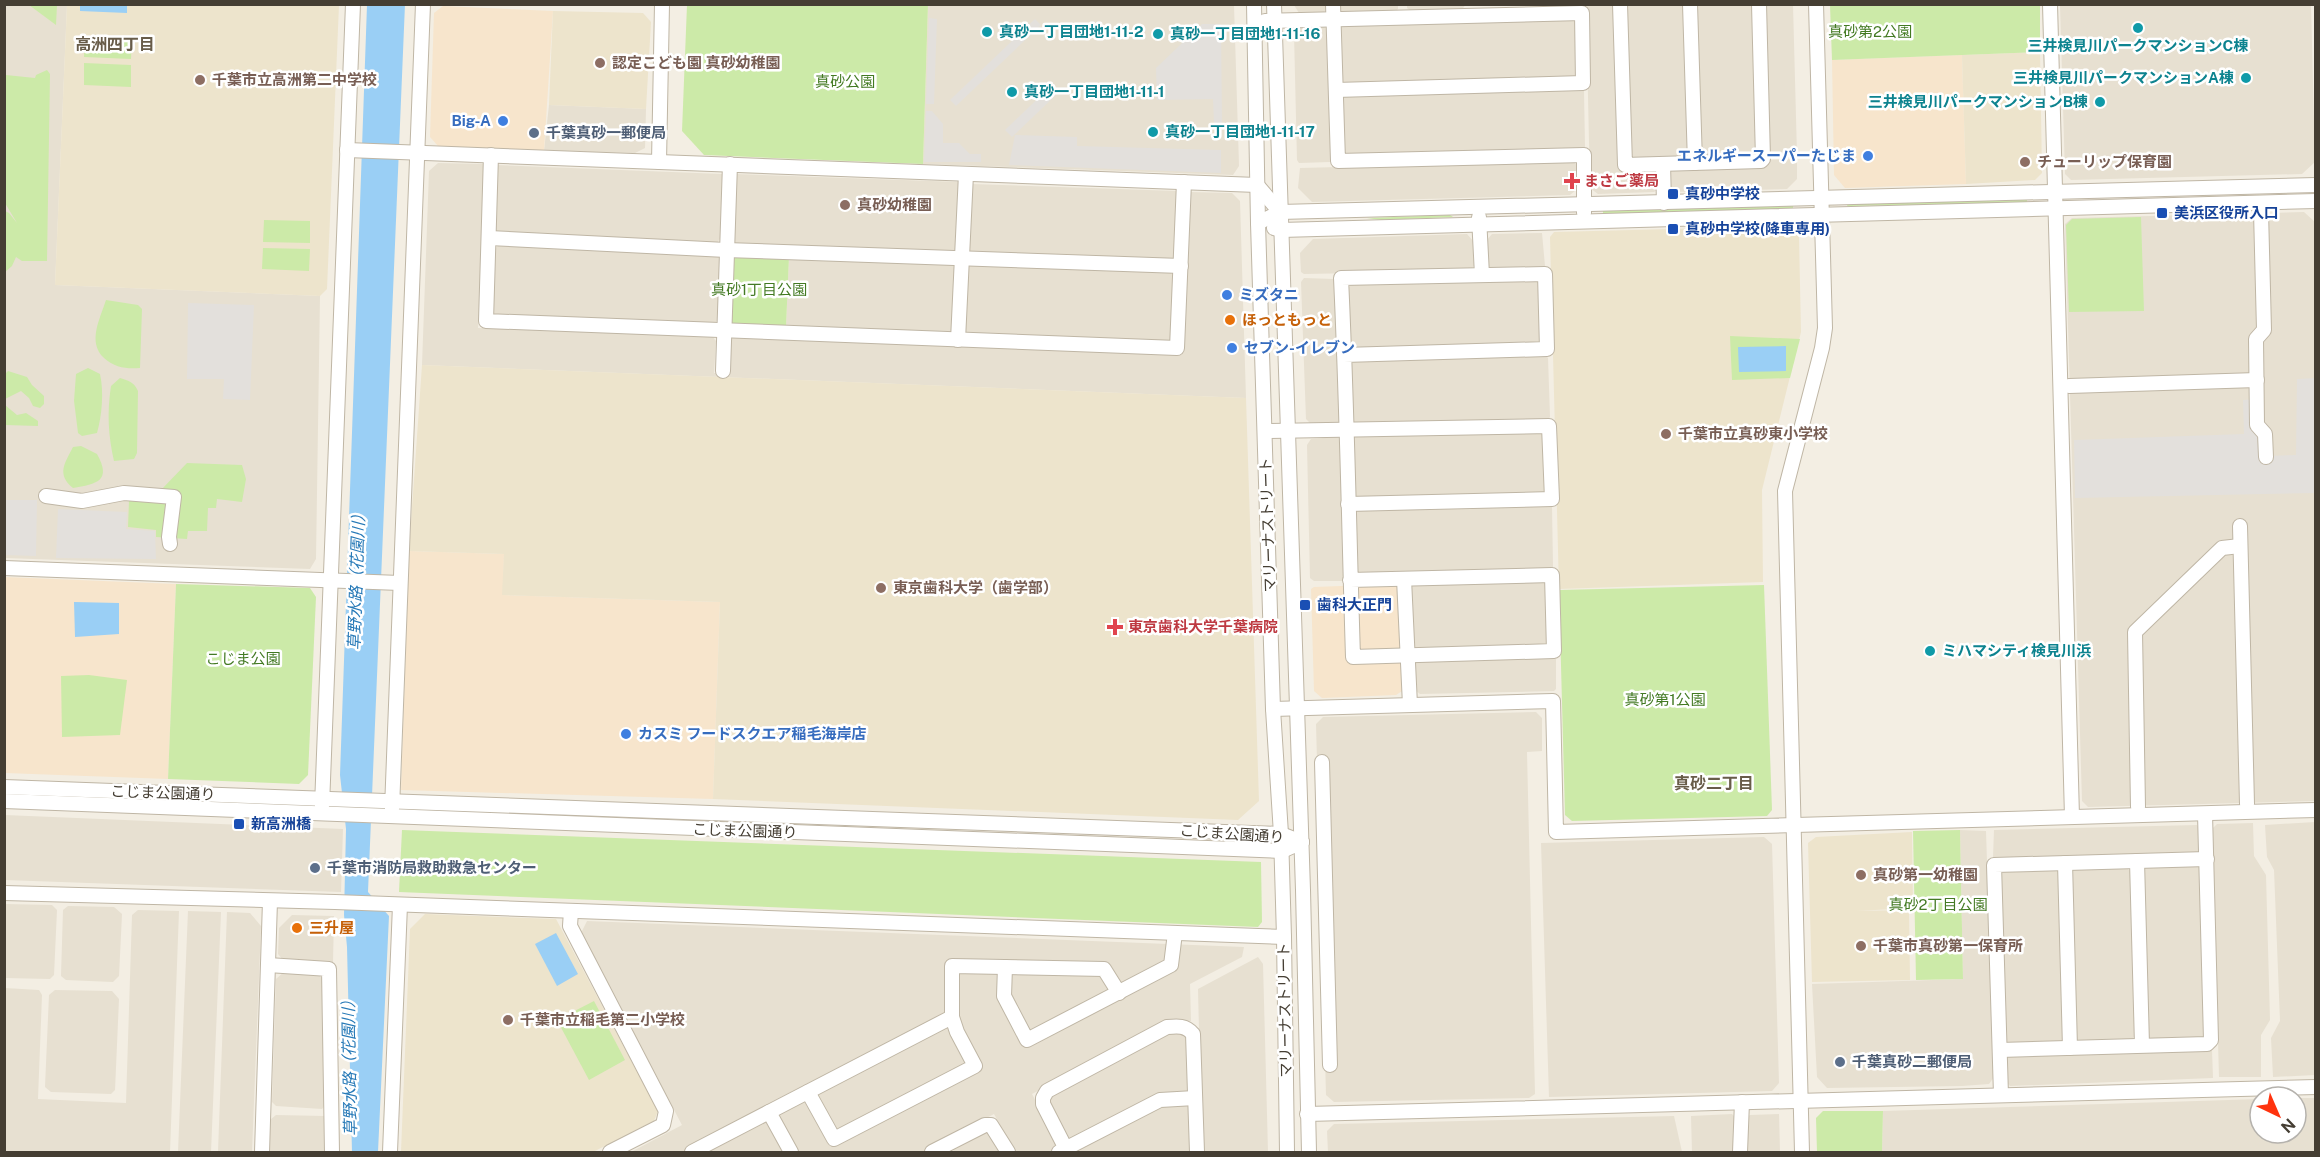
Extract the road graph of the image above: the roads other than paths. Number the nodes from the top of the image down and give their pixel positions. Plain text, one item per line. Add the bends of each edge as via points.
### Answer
1 (353, 4) edge
2 (423, 4) edge
3 (662, 4) edge
4 (1254, 4) edge
5 (1274, 4) edge
6 (1620, 4) edge
7 (1690, 4) edge
8 (1759, 4) edge
9 (1816, 4) edge
10 (2050, 4) edge
11 (1542, 9) edge
12 (1472, 10) edge
13 (1403, 11) edge
14 (1334, 12) edge
15 (1254, 21) junction
16 (1274, 21) junction
17 (1336, 90) junction
18 (347, 150) junction
19 (417, 152) junction
20 (491, 155) junction
21 (659, 162) junction
22 (730, 164) junction
23 (1663, 164) junction
24 (1695, 164) junction
25 (966, 174) junction
26 (1184, 182) junction
27 (1257, 185) junction
28 (2316, 185) edge
29 (2055, 192) junction
30 (1821, 198) junction
31 (2316, 201) edge
32 (1664, 203) junction
33 (1584, 205) junction
34 (1479, 208) junction
35 (2055, 208) junction
36 (1280, 212) junction
37 (2261, 212) dead end
38 (1822, 215) junction
39 (1584, 222) junction
40 (1258, 223) junction
41 (1480, 224) junction
42 (1281, 230) junction
43 (489, 238) junction
44 (726, 250) junction
45 (962, 257) junction
46 (1181, 266) junction
47 (1482, 275) junction
48 (724, 330) junction
49 (958, 340) junction
50 (1344, 355) junction
51 (723, 371) dead end
52 (2257, 380) junction
53 (2069, 386) dead end
54 (1287, 430) junction
55 (1347, 430) junction
56 (1265, 431) junction
57 (2266, 457) dead end
58 (46, 496) dead end
59 (1348, 504) junction
60 (2240, 526) dead end
61 (170, 544) dead end
62 (2241, 546) junction
63 (4, 568) edge
64 (1404, 579) junction
65 (330, 580) junction
66 (1350, 580) junction
67 (400, 583) junction
68 (1406, 655) junction
69 (1410, 705) junction
70 (1296, 708) junction
71 (1273, 709) junction
72 (1322, 762) dead end
73 (4, 787) edge
74 (322, 798) junction
75 (4, 801) edge
76 (392, 802) junction
77 (2247, 804) dead end
78 (2138, 807) dead end
79 (2316, 810) edge
80 (321, 814) junction
81 (2205, 814) junction
82 (391, 817) junction
83 (2072, 817) junction
84 (1795, 825) junction
85 (1281, 834) junction
86 (1302, 842) junction
87 (1282, 851) junction
88 (2207, 859) junction
89 (2136, 861) junction
90 (2066, 863) junction
91 (4, 893) edge
92 (270, 901) junction
93 (395, 904) junction
94 (571, 911) junction
95 (1175, 933) junction
96 (1284, 937) junction
97 (267, 965) junction
98 (1005, 967) junction
99 (1119, 993) junction
100 (952, 1017) junction
101 (2142, 1045) junction
102 (2070, 1048) junction
103 (2000, 1050) junction
104 (1330, 1065) dead end
105 (2316, 1087) edge
106 (808, 1092) junction
107 (2001, 1095) junction
108 (1195, 1098) junction
109 (1800, 1101) junction
110 (1742, 1102) junction
111 (769, 1112) junction
112 (1307, 1114) junction
113 (941, 1150) edge
114 (1063, 1151) edge
115 (262, 1152) edge
116 (332, 1152) edge
117 (390, 1152) edge
118 (610, 1152) edge
119 (692, 1152) edge
120 (790, 1152) edge
121 (1008, 1152) edge
122 (1197, 1152) edge
123 (1287, 1152) edge
124 (1309, 1152) edge
125 (1740, 1152) edge
126 (1802, 1152) edge

1 - 18 street
2 - 19 street
3 - 21 street
4 - 15 street, マリーナストリート
5 - 16 street, マリーナストリート
6 - 23 street via 1625,165
7 - 24 street
8 - 24 street via 1763,159
9 - 30 street
10 - 29 street
11 - 12 street
11 - 17 street via 1582,13 1583,83
12 - 13 street
13 - 14 street
14 - 16 street
14 - 17 street
15 - 16 street
15 - 27 street, マリーナストリート
16 - 36 street, マリーナストリート
17 - 33 street via 1338,161 1584,155
18 - 19 street
18 - 65 street
19 - 20 street
19 - 67 street
20 - 21 street
20 - 43 street
21 - 22 street
22 - 25 street
22 - 44 street
23 - 24 street
23 - 32 street
25 - 26 street
25 - 45 street
26 - 27 street
26 - 46 street
27 - 36 street
27 - 40 street, マリーナストリート
28 - 29 street
29 - 30 street
29 - 35 street
30 - 32 street
30 - 38 street
31 - 35 street
32 - 33 street
33 - 34 street
33 - 39 street
34 - 36 street
34 - 41 street
35 - 38 street
35 - 83 street
36 - 40 street
36 - 42 street, マリーナストリート
37 - 52 street via 2264,330 2256,339
38 - 39 street
38 - 84 street via 1825,328 1785,492
39 - 41 street
40 - 42 street
40 - 56 street, マリーナストリート
41 - 42 street
41 - 47 street
42 - 54 street, マリーナストリート
43 - 44 street
43 - 48 street via 486,321
44 - 45 street
44 - 48 street
45 - 46 street
45 - 49 street
46 - 49 street via 1178,348
47 - 50 street via 1341,278
47 - 50 street via 1545,274 1547,349
48 - 49 street
48 - 51 street
50 - 55 street
52 - 53 street
52 - 57 street via 2257,425 2265,434
54 - 55 street
54 - 56 street
54 - 70 street, マリーナストリート
55 - 59 street
55 - 59 street via 1549,426 1552,499
56 - 71 street, マリーナストリート
58 - 61 street via 82,501 124,493 174,497
59 - 66 street
60 - 62 street
62 - 77 street
62 - 78 street via 2222,548 2135,632
63 - 65 street
64 - 66 street
64 - 68 street
64 - 68 street via 1552,575 1554,651
65 - 67 street
65 - 74 street
66 - 68 street via 1353,657
67 - 76 street
68 - 69 street
69 - 70 street
69 - 84 street via 1553,701 1556,832
70 - 71 street
70 - 86 street, マリーナストリート
71 - 85 street, マリーナストリート
72 - 104 street
73 - 74 street, こじま公園通り
74 - 76 street, こじま公園通り
74 - 80 street
75 - 80 street, こじま公園通り
76 - 82 street
76 - 85 street, こじま公園通り
79 - 81 street
80 - 82 street, こじま公園通り
81 - 83 street
81 - 88 street
82 - 87 street, こじま公園通り
83 - 84 street
84 - 109 street
85 - 86 street, こじま公園通り
85 - 87 street, マリーナストリート
86 - 87 street, こじま公園通り
86 - 112 street, マリーナストリート
87 - 96 street, マリーナストリート
88 - 89 street
88 - 101 street via 2211,1040 2207,1044
89 - 90 street
89 - 101 street
90 - 102 street
90 - 103 street via 1994,865
91 - 92 street
92 - 93 street
92 - 97 street
93 - 94 street
93 - 117 street
94 - 95 street
94 - 118 street via 570,926 666,1111 663,1125
95 - 96 street
95 - 99 street via 1171,965
96 - 123 street, マリーナストリート
97 - 115 street
97 - 116 street via 329,969
98 - 99 street via 1104,969
98 - 99 street via 1004,996 1027,1040
98 - 100 street via 952,966
100 - 106 street
100 - 106 street via 975,1066 834,1139
101 - 102 street
102 - 103 street
103 - 107 street
105 - 107 street
106 - 111 street
107 - 109 street
108 - 114 street via 1160,1100
108 - 114 street via 1193,1034 1180,1026 1167,1027 1047,1091 1043,1104
108 - 122 street
109 - 110 street
109 - 126 street
110 - 112 street
110 - 125 street
111 - 119 street
111 - 120 street
112 - 124 street, マリーナストリート
113 - 121 street via 991,1125

